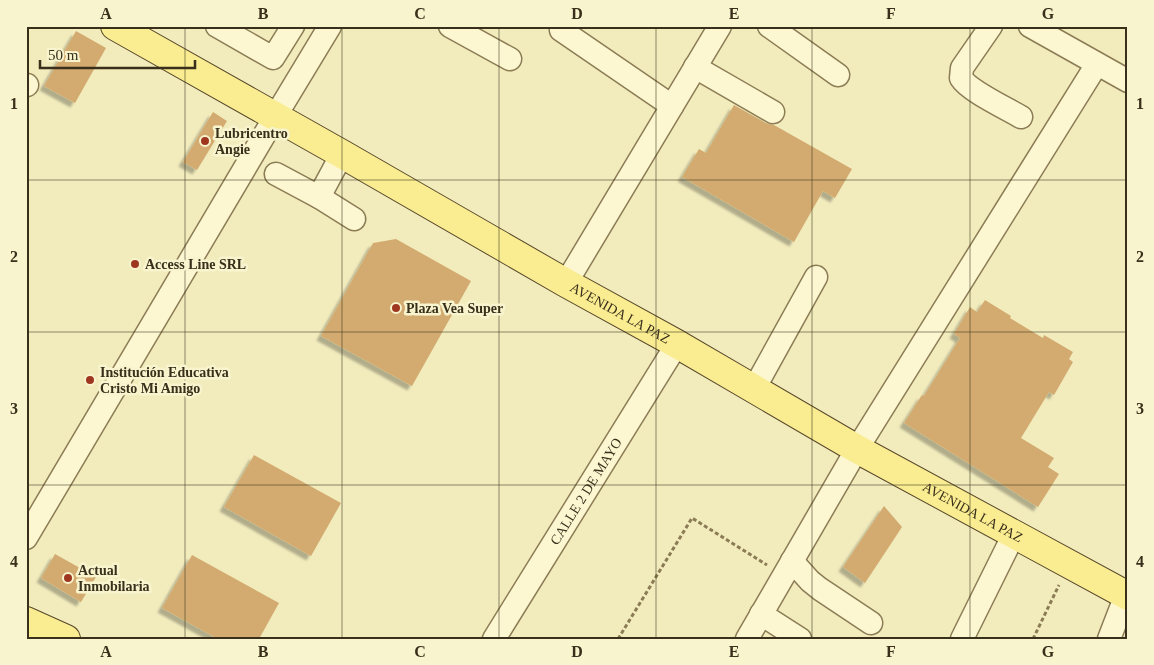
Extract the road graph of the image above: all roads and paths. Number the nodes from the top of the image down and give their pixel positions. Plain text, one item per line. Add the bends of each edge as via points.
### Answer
1 (115, 26) edge
2 (217, 26) edge
3 (330, 26) edge
4 (450, 26) edge
5 (720, 26) edge
6 (769, 26) edge
7 (991, 26) edge
8 (1030, 26) edge
9 (561, 30) dead end
10 (289, 32) edge
11 (510, 59) dead end
12 (310, 60) junction
13 (1097, 64) junction
14 (695, 67) junction
15 (838, 76) dead end
16 (1128, 81) edge
17 (672, 106) junction
18 (773, 112) dead end
19 (275, 117) junction
20 (1022, 117) dead end
21 (342, 154) junction
22 (276, 174) dead end
23 (319, 197) junction
24 (354, 219) dead end
25 (816, 277) dead end
26 (566, 283) junction
27 (677, 344) junction
28 (754, 389) junction
29 (857, 449) junction
30 (1014, 534) junction
31 (26, 538) edge
32 (787, 568) junction
33 (1055, 592) dead end
34 (1127, 595) edge
35 (761, 614) junction
36 (26, 621) edge
37 (871, 623) dead end
38 (66, 639) edge
39 (494, 639) edge
40 (618, 639) edge
41 (747, 639) edge
42 (800, 639) edge
43 (962, 639) edge
44 (1033, 639) edge
45 (1109, 639) edge

1 - 19 main road, AVENIDA LA PAZ
2 - 10 street via 273,58
3 - 12 street
4 - 11 street
5 - 14 street
6 - 15 street
7 - 20 street via 962,68 961,78 972,89
8 - 13 street
9 - 17 street
10 - 12 street
12 - 19 street
13 - 16 street
13 - 29 street
14 - 17 street
14 - 18 street
17 - 26 street
19 - 21 main road, AVENIDA LA PAZ
19 - 31 street
21 - 23 street
21 - 26 main road, AVENIDA LA PAZ
22 - 23 street
23 - 24 street
25 - 28 street
26 - 27 main road, AVENIDA LA PAZ
27 - 28 main road, AVENIDA LA PAZ
27 - 39 street, CALLE 2 DE MAYO
28 - 29 main road, AVENIDA LA PAZ
29 - 30 main road, AVENIDA LA PAZ
29 - 32 street
30 - 34 main road, AVENIDA LA PAZ
30 - 43 street
32 - 35 street
32 - 37 street
32 - 40 path via 692,518
33 - 44 path
34 - 45 street
35 - 41 street
35 - 42 street
36 - 38 main road

